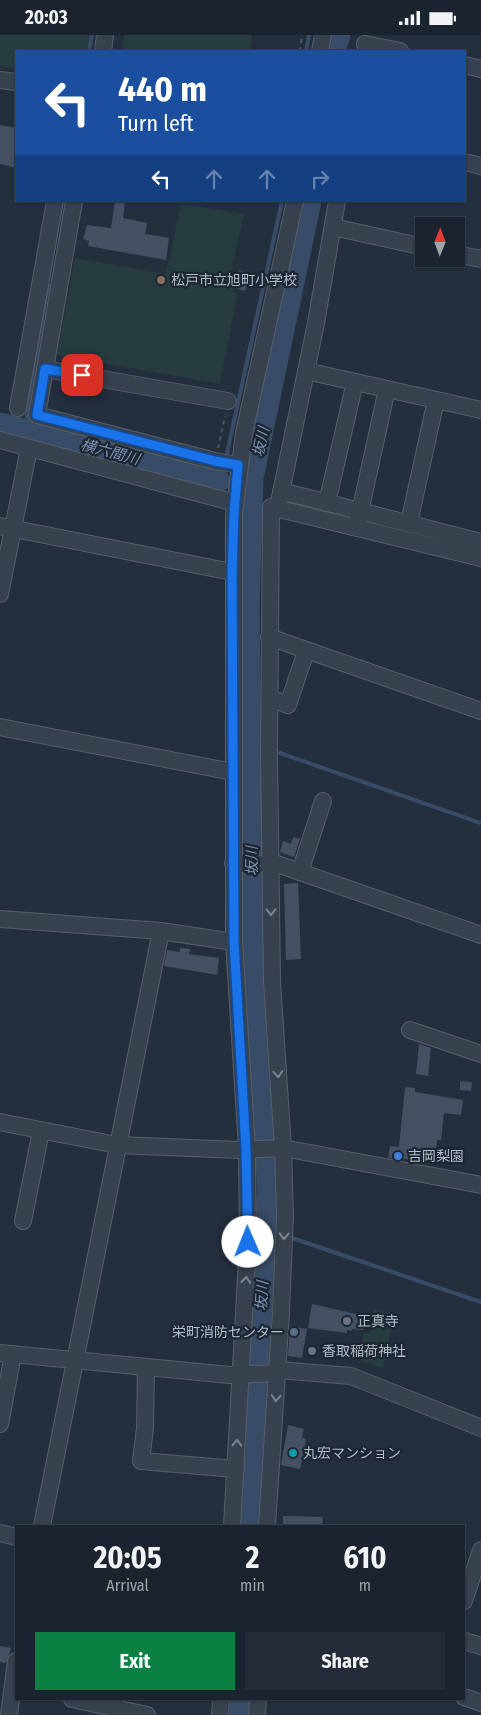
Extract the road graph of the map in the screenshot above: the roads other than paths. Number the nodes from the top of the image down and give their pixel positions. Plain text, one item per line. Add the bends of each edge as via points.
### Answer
1 (105, 35) edge
2 (323, 35) edge
3 (365, 43) edge
4 (102, 50) edge
5 (320, 50) edge
6 (396, 50) edge
7 (466, 65) edge
8 (481, 69) edge
9 (0, 80) edge
10 (15, 82) edge
11 (466, 163) edge
12 (481, 166) edge
13 (55, 202) edge
14 (74, 202) edge
15 (295, 202) edge
16 (337, 202) edge
17 (333, 227) junction
18 (415, 245) edge
19 (465, 256) edge
20 (481, 259) edge
21 (39, 285) junction
22 (58, 289) junction
23 (45, 369) junction
24 (306, 371) junction
25 (354, 382) junction
26 (387, 389) junction
27 (436, 400) junction
28 (228, 401) road end
29 (18, 408) dead end
30 (481, 410) edge
31 (0, 440) edge
32 (29, 448) junction
33 (238, 470) junction
34 (235, 500) junction
35 (279, 500) junction
36 (327, 503) junction
37 (358, 519) junction
38 (409, 523) junction
39 (6, 528) edge
40 (481, 542) edge
41 (481, 558) edge
42 (232, 573) junction
43 (0, 594) edge
44 (270, 637) junction
45 (306, 651) junction
46 (275, 700) dead end
47 (481, 711) edge
48 (0, 727) edge
49 (234, 772) junction
50 (323, 801) dead end
51 (236, 863) junction
52 (268, 863) junction
53 (300, 872) junction
54 (0, 919) edge
55 (161, 931) junction
56 (481, 935) edge
57 (234, 942) junction
58 (410, 1030) dead end
59 (481, 1054) edge
60 (0, 1123) edge
61 (41, 1131) junction
62 (118, 1145) junction
63 (281, 1148) junction
64 (249, 1149) junction
65 (481, 1185) edge
66 (23, 1221) dead end
67 (6, 1354) edge
68 (75, 1361) junction
69 (146, 1368) junction
70 (274, 1373) junction
71 (242, 1375) junction
72 (0, 1424) edge
73 (481, 1428) edge
74 (236, 1469) junction
75 (42, 1525) edge
76 (232, 1525) edge
77 (267, 1525) edge
78 (0, 1533) edge
79 (15, 1537) edge
80 (481, 1550) edge
81 (471, 1594) edge
82 (465, 1641) edge
83 (481, 1646) edge
84 (15, 1664) edge
85 (9, 1685) edge
86 (465, 1697) edge
87 (77, 1700) edge
88 (221, 1700) edge
89 (258, 1700) edge
90 (481, 1703) edge
91 (9, 1715) edge
92 (147, 1715) edge
93 (220, 1715) edge
94 (257, 1715) edge

1 - 4 street
2 - 5 street
3 - 6 street
7 - 8 street
9 - 10 street
11 - 12 street
13 - 21 street
14 - 22 street
15 - 33 street
16 - 17 street
17 - 18 street
17 - 24 street
19 - 20 street
21 - 22 street
21 - 29 street
22 - 23 street
23 - 28 street
23 - 33 street via 37,415 218,461
24 - 25 street
24 - 35 street
25 - 26 street
25 - 36 street
26 - 27 street
26 - 37 street
27 - 30 street
27 - 38 street
31 - 32 street
32 - 34 street
32 - 39 street
33 - 34 street
34 - 42 street
35 - 36 street
35 - 37 street
35 - 44 street via 271,507
36 - 37 street
37 - 38 street
37 - 41 street
38 - 40 street
39 - 42 street
39 - 43 street
42 - 49 street
44 - 45 street
44 - 52 street
45 - 46 street via 288,705
45 - 47 street
48 - 49 street
49 - 51 street
50 - 53 street
51 - 52 street
51 - 57 street
52 - 53 street
52 -> 63 street
53 - 56 street
54 - 55 street
55 - 57 street
55 - 62 street
57 - 64 street
58 - 59 street
60 - 61 street
61 - 62 street
61 - 66 street
62 - 64 street
62 - 68 street
63 - 64 street
63 - 65 street
63 -> 70 street via 284,1257
71 -> 64 street
67 - 68 street
67 - 72 street
68 - 69 street
68 - 75 street
69 - 71 street
69 - 74 street via 141,1461
70 - 71 street
70 - 73 street via 350,1376
70 -> 77 street
74 -> 71 street
74 - 76 street
78 - 79 street
80 - 81 street
82 - 83 street
84 - 85 street
85 - 91 street
86 - 90 street
87 - 92 street
88 - 93 street
89 - 94 street

